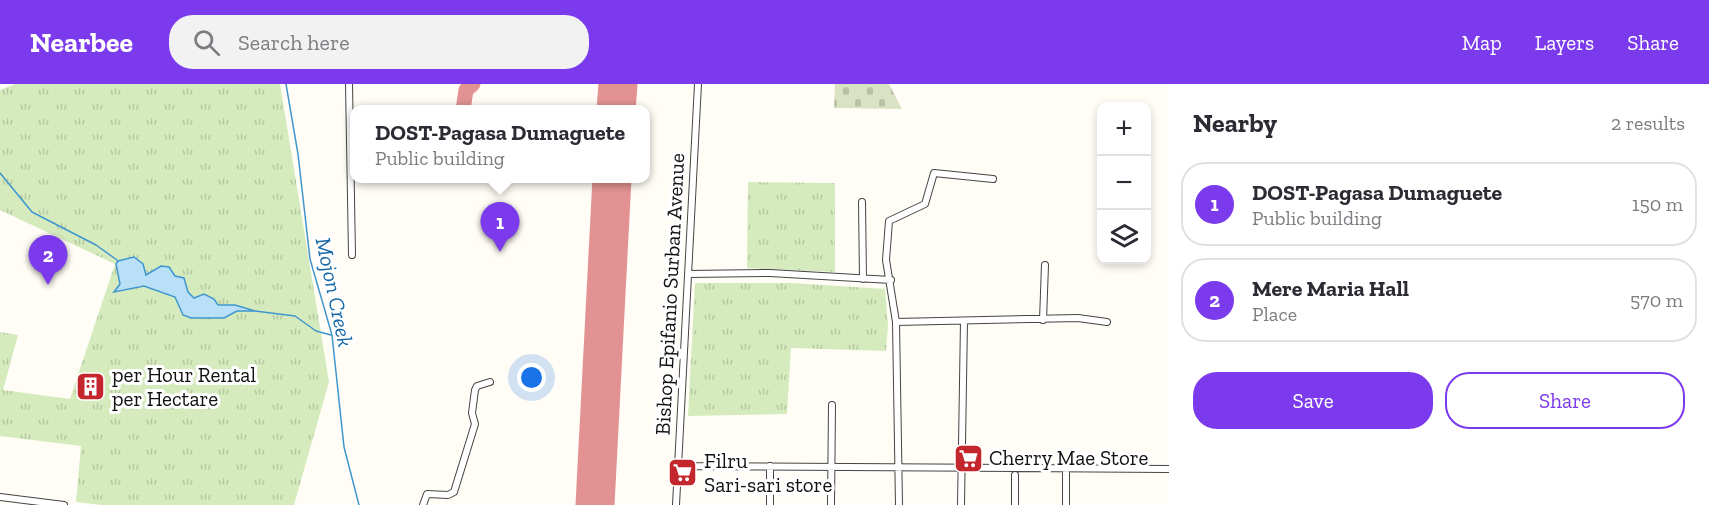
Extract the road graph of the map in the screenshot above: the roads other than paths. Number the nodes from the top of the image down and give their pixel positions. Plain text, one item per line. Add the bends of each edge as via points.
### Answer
1 (349, 84) edge
2 (698, 84) edge
3 (350, 141) edge
4 (993, 179) dead end
5 (351, 183) edge
6 (862, 202) dead end
7 (352, 255) dead end
8 (1045, 265) dead end
9 (688, 274) junction
10 (863, 279) junction
11 (891, 280) junction
12 (1043, 320) junction
13 (964, 321) junction
14 (896, 322) junction
15 (1107, 322) dead end
16 (490, 382) dead end
17 (832, 405) dead end
18 (678, 466) junction
19 (770, 466) junction
20 (831, 466) junction
21 (898, 466) junction
22 (962, 466) junction
23 (1169, 470) edge
24 (1066, 473) dead end
25 (1015, 475) dead end
26 (0, 496) edge
27 (32, 503) edge
28 (63, 505) edge
29 (423, 505) edge
30 (676, 505) edge
31 (770, 505) edge
32 (831, 505) edge
33 (899, 505) edge
34 (961, 505) edge
35 (1015, 505) edge
36 (1066, 505) edge

1 - 3 street
2 - 9 street, Bishop Epifanio Surban Avenue
4 - 11 street via 934,173 925,204 889,221 886,260
5 - 7 street
6 - 10 street
8 - 12 street
9 - 10 street via 770,273
9 - 18 street, Bishop Epifanio Surban Avenue
10 - 11 street
11 - 14 street
12 - 13 street
12 - 15 street via 1078,318
13 - 14 street
13 - 22 street
14 - 21 street
16 - 29 street via 475,390 475,424 454,492 427,494
17 - 20 street
18 - 19 street
18 - 30 street, Bishop Epifanio Surban Avenue
19 - 20 street
19 - 31 street
20 - 21 street
20 - 32 street
21 - 22 street
21 - 33 street
22 - 23 street
22 - 34 street
24 - 36 street
25 - 35 street
26 - 27 street
27 - 28 street

